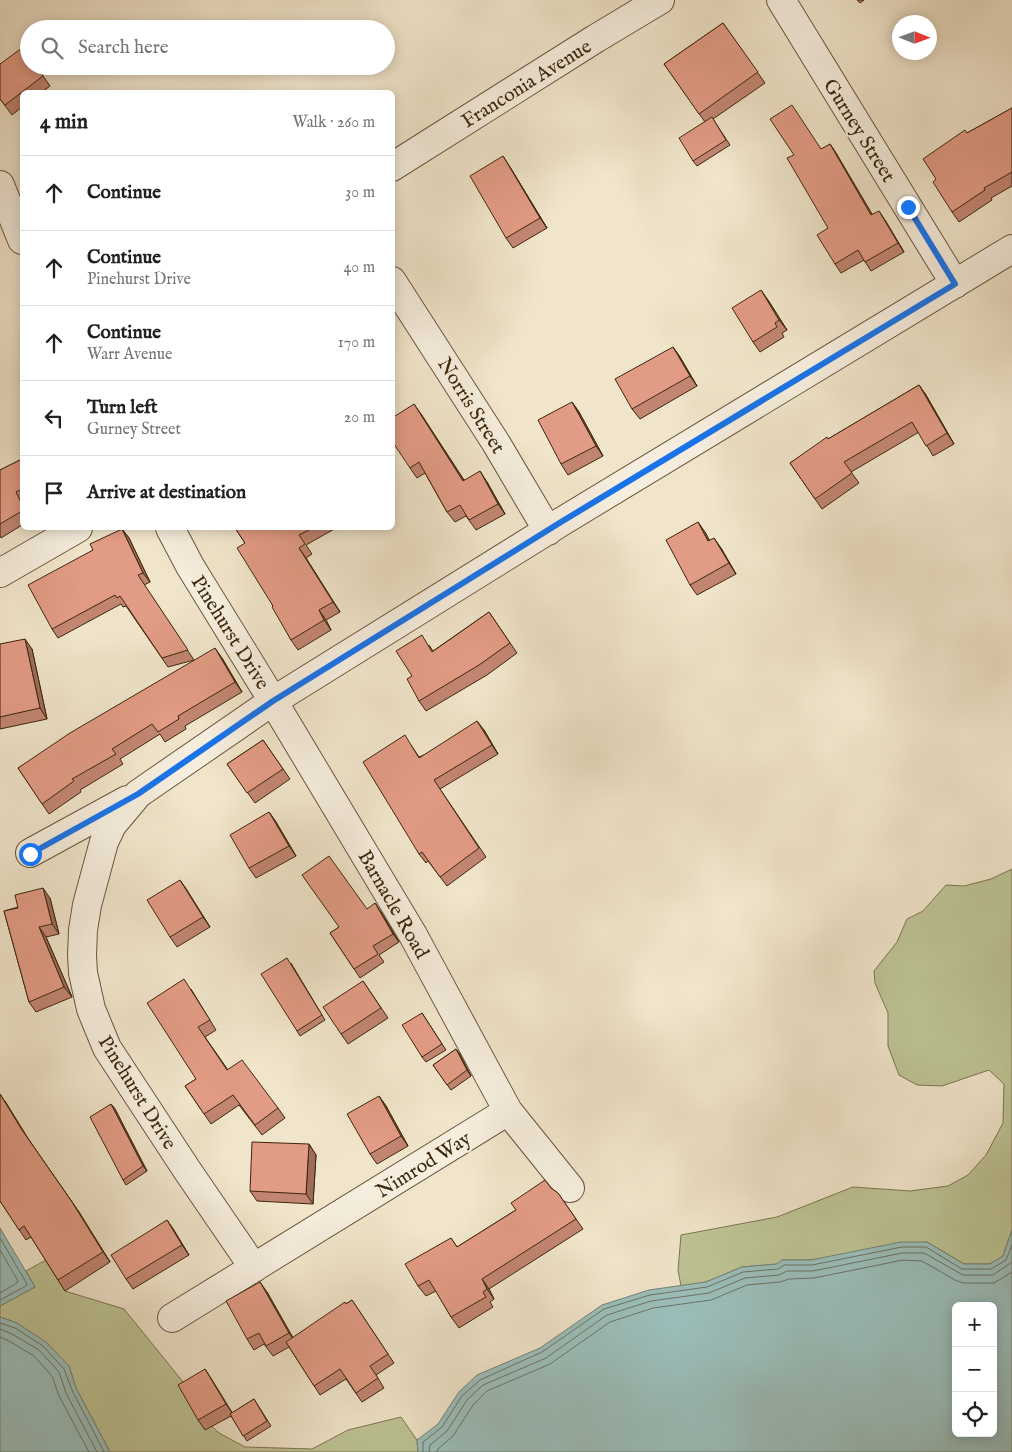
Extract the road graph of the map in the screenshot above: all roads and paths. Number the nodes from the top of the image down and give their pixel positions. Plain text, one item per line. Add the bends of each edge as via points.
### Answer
1 (660, 0) edge
2 (781, 0) edge
3 (395, 165) edge
4 (0, 185) edge
5 (20, 235) edge
6 (1012, 249) edge
7 (955, 284) junction
8 (395, 287) edge
9 (75, 530) edge
10 (171, 530) edge
11 (548, 531) junction
12 (0, 573) edge
13 (273, 701) junction
14 (138, 794) junction
15 (30, 854) dead end
16 (508, 1111) junction
17 (570, 1188) dead end
18 (254, 1268) junction
19 (172, 1318) dead end

1 - 3 street, Franconia Avenue
2 - 7 street, Gurney Street
4 - 5 street
6 - 7 street
7 - 11 street
8 - 11 street, Norris Street via 496,443
9 - 12 street
10 - 13 street, Pinehurst Drive
11 - 13 street
13 - 14 street, Pinehurst Drive
13 - 16 street, Barnacle Road via 413,935
14 - 15 street
14 - 18 street, Pinehurst Drive via 112,825 104,842 87,905 82,955 90,1009 108,1048
16 - 17 street
16 - 18 street, Nimrod Way
18 - 19 street, Nimrod Way

